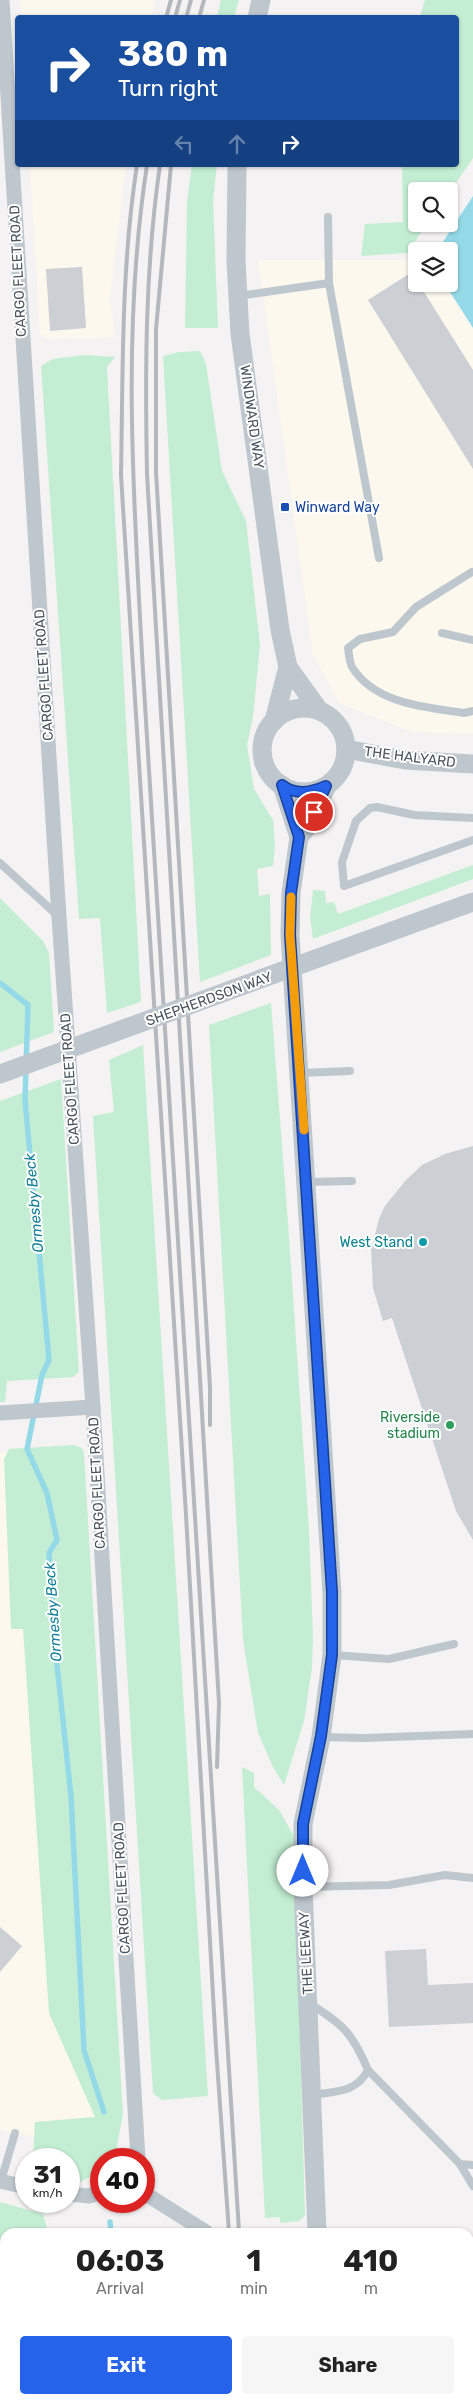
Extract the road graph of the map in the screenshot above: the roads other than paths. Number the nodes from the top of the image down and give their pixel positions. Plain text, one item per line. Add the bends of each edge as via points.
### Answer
1 (2, 0) edge
2 (261, 0) edge
3 (258, 15) edge
4 (237, 167) edge
5 (328, 217) dead end
6 (329, 283) junction
7 (238, 296) junction
8 (378, 558) dead end
9 (472, 572) edge
10 (442, 633) dead end
11 (473, 640) edge
12 (288, 667) junction
13 (319, 710) junction
14 (473, 711) edge
15 (274, 721) junction
16 (346, 749) junction
17 (473, 764) edge
18 (282, 785) junction
19 (326, 786) junction
20 (473, 818) edge
21 (299, 837) junction
22 (473, 840) edge
23 (0, 863) edge
24 (473, 902) edge
25 (59, 917) junction
26 (350, 1071) dead end
27 (301, 1073) junction
28 (0, 1074) edge
29 (352, 1181) dead end
30 (307, 1182) junction
31 (93, 1407) junction
32 (2, 1413) edge
33 (454, 1644) dead end
34 (332, 1655) junction
35 (473, 1734) edge
36 (321, 1736) junction
37 (473, 1878) edge
38 (303, 1887) junction
39 (308, 2002) junction
40 (368, 2070) junction
41 (312, 2095) junction
42 (15, 2133) dead end
43 (137, 2148) edge
44 (460, 2164) junction
45 (473, 2165) edge
46 (0, 2181) edge
47 (15, 2184) edge
48 (473, 2186) edge
49 (155, 2200) edge
50 (200, 2228) edge
51 (317, 2228) edge

1 - 25 street, CARGO FLEET ROAD
2 - 3 street
4 - 7 street, WINDWARD WAY
5 - 6 lane
6 - 7 lane
6 - 8 lane
7 - 12 street, WINDWARD WAY via 240,334 280,630
9 - 14 lane via 416,607 393,632 360,640 348,648 351,665 366,684 406,704
10 - 11 lane
12 - 13 street, WINDWARD WAY
12 - 15 street, WINDWARD WAY
13 - 15 street via 295,708
13 - 16 street via 339,725
15 - 18 street via 264,737 262,752 265,766
16 - 17 street, THE HALYARD via 405,760
16 - 19 street via 341,770
18 - 19 street via 298,792
18 - 21 street, THE LEEWAY
19 - 21 street, THE LEEWAY
20 - 22 lane via 422,816 370,808 356,821 342,862 344,886
21 - 27 street, THE LEEWAY via 291,893 290,935
23 - 25 lane
24 - 28 street, SHEPHERDSON WAY, bridge
25 - 31 street, CARGO FLEET ROAD
26 - 27 lane
27 - 30 street, THE LEEWAY
29 - 30 lane
30 - 34 street, THE LEEWAY via 332,1592
31 - 32 street
31 - 43 street, CARGO FLEET ROAD
33 - 34 lane via 389,1659
34 - 36 street, THE LEEWAY
35 - 36 lane via 364,1738
36 - 38 street, THE LEEWAY via 303,1824
37 - 38 lane via 445,1875 389,1885
38 - 39 street, THE LEEWAY
39 - 40 lane via 335,2020 357,2044
39 - 41 street, THE LEEWAY
40 - 41 lane via 362,2083 348,2089
40 - 44 lane
41 - 51 street, THE LEEWAY
42 - 46 lane
44 - 45 lane
44 - 48 lane
46 - 47 street
49 - 50 street

